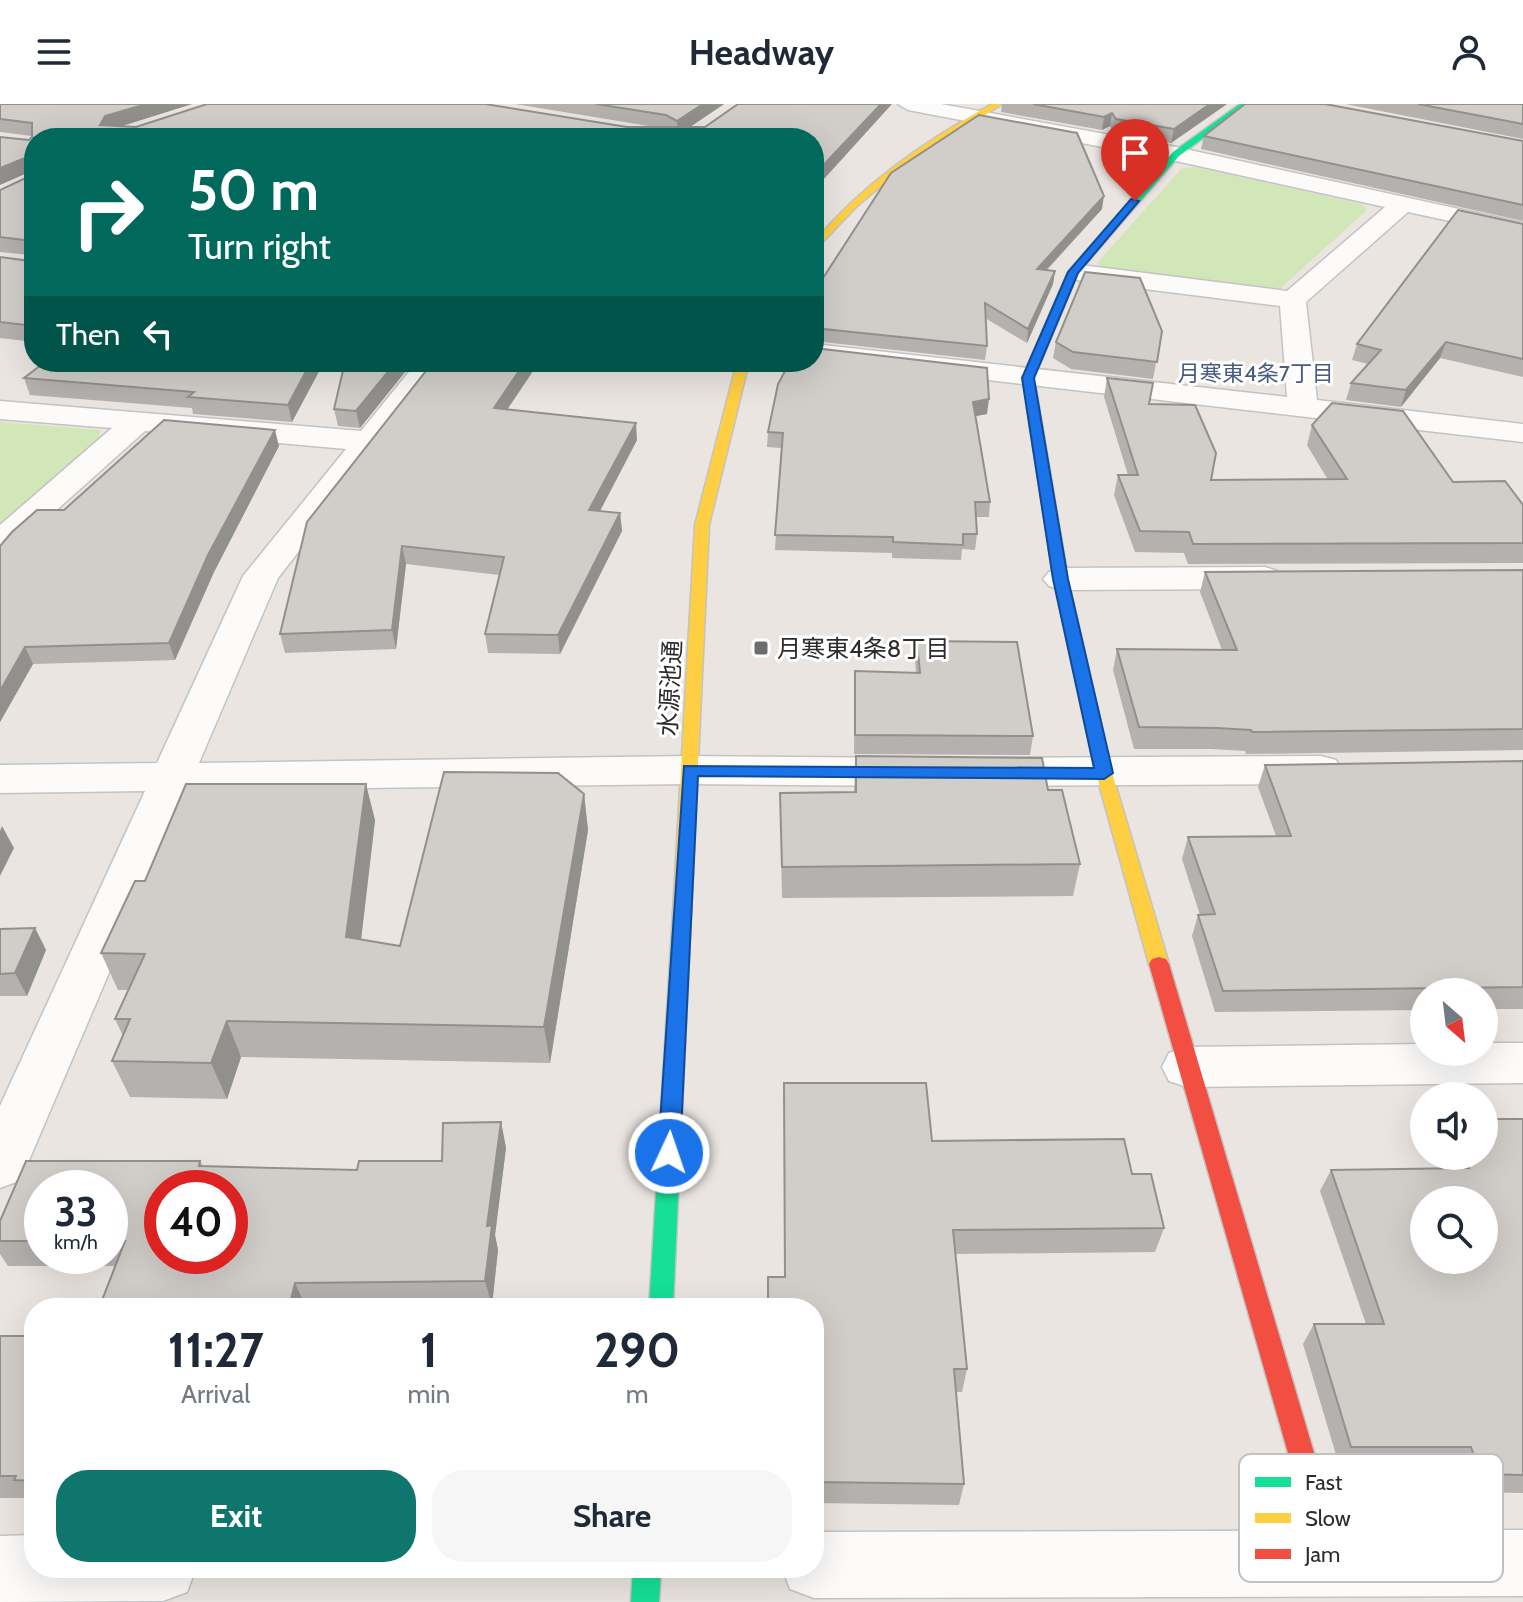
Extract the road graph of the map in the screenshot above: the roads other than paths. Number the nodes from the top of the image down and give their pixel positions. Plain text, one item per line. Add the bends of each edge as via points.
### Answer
1 (908, 104) edge
2 (998, 104) edge
3 (1245, 104) edge
4 (977, 115) junction
5 (1176, 154) junction
6 (1404, 203) junction
7 (1523, 230) edge
8 (824, 234) edge
9 (1073, 272) junction
10 (1293, 300) junction
11 (824, 353) edge
12 (424, 372) edge
13 (740, 372) edge
14 (1028, 378) junction
15 (1303, 408) junction
16 (0, 410) edge
17 (136, 423) junction
18 (1523, 433) edge
19 (367, 441) junction
20 (1523, 447) edge
21 (1523, 457) edge
22 (0, 543) edge
23 (1300, 578) edge
24 (1061, 579) junction
25 (1352, 769) edge
26 (690, 770) junction
27 (1104, 773) junction
28 (171, 776) junction
29 (0, 779) edge
30 (1523, 1063) edge
31 (1187, 1067) junction
32 (0, 1165) edge
33 (662, 1298) edge
34 (1300, 1454) edge
35 (1503, 1563) edge
36 (1523, 1563) edge
37 (824, 1565) edge
38 (1239, 1565) edge
39 (0, 1569) edge
40 (24, 1569) edge
41 (646, 1578) edge
42 (645, 1602) edge

1 - 4 street
2 - 4 street
3 - 5 street
4 - 5 street
4 - 8 street via 913,153 864,192
5 - 6 street
5 - 9 street
6 - 7 street
6 - 10 street
9 - 10 street
9 - 14 street
10 - 15 street
11 - 14 street
12 - 19 street
13 - 26 street, 水源池通 via 702,525
14 - 15 street
14 - 24 street
15 - 18 street
16 - 17 street
17 - 19 street
17 - 22 street
19 - 28 street via 261,576
20 - 21 street
23 - 24 street
24 - 27 street
25 - 27 street
26 - 27 street
26 - 28 street
26 - 33 street, 水源池通
27 - 31 street
28 - 29 street
28 - 32 street
30 - 31 street
31 - 34 street
35 - 36 street
37 - 38 street
39 - 40 street
41 - 42 street

